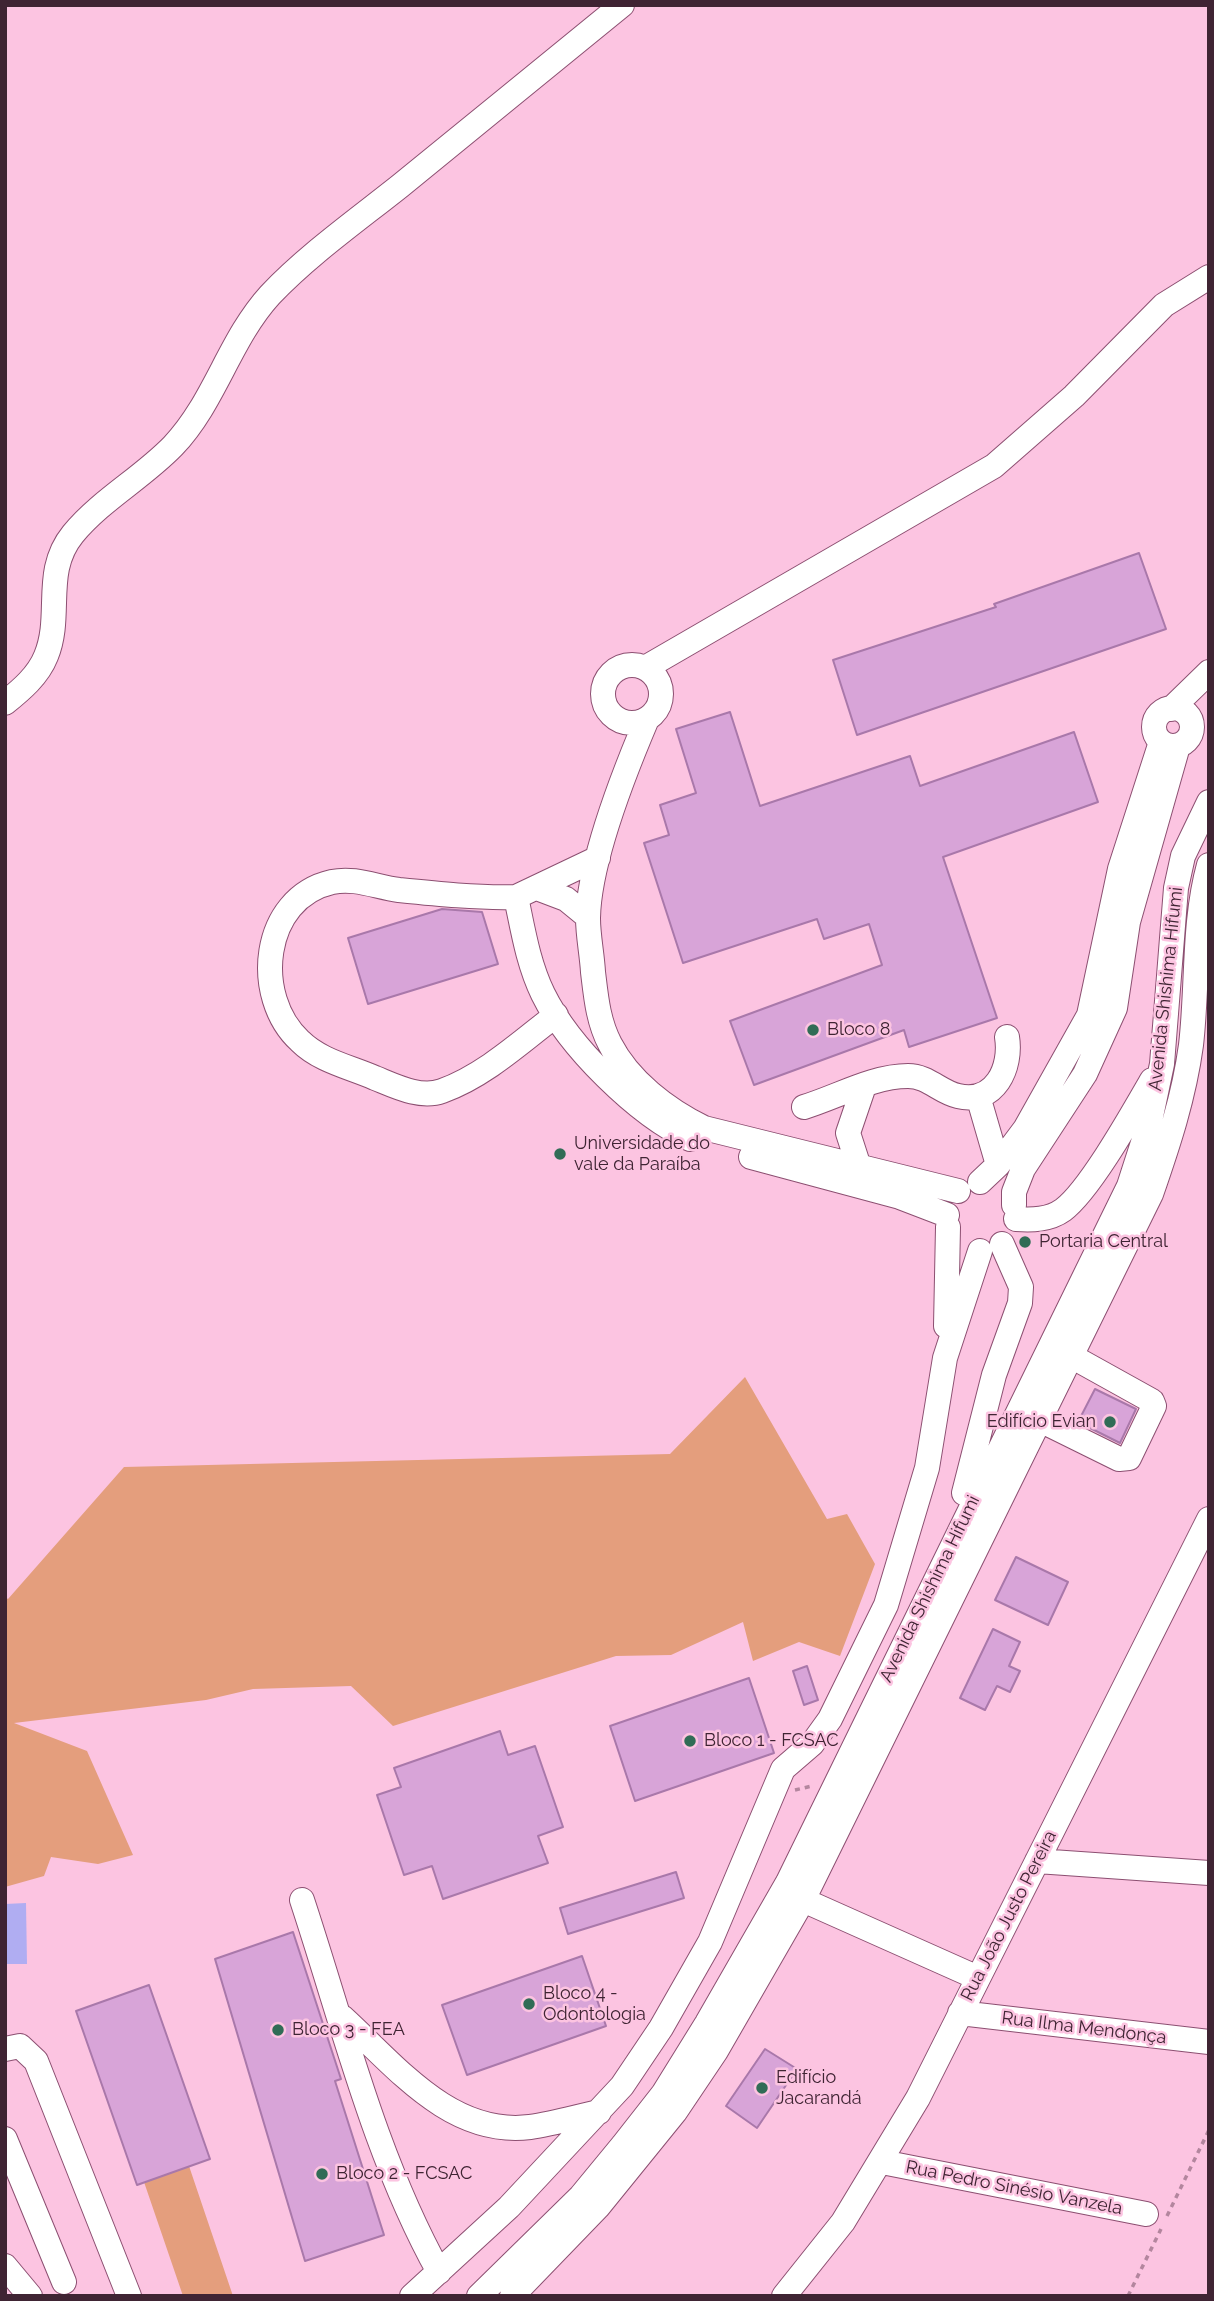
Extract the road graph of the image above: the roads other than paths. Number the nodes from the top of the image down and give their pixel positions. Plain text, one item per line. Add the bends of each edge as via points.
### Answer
1 (622, 5) edge
2 (1209, 277) edge
3 (645, 668) junction
4 (1209, 672) edge
5 (5, 703) edge
6 (1190, 712) edge
7 (647, 719) junction
8 (619, 720) junction
9 (1169, 744) junction
10 (632, 753) junction
11 (1209, 802) edge
12 (598, 858) junction
13 (1209, 864) edge
14 (526, 892) junction
15 (588, 917) junction
16 (556, 1015) junction
17 (1007, 1037) dead end
18 (1162, 1064) junction
19 (864, 1086) junction
20 (978, 1096) junction
21 (848, 1133) junction
22 (859, 1167) junction
23 (979, 1179) junction
24 (1140, 1190) junction
25 (1015, 1212) junction
26 (948, 1221) junction
27 (991, 1247) junction
28 (1071, 1356) junction
29 (945, 1358) junction
30 (1040, 1420) junction
31 (1209, 1519) edge
32 (945, 1557) junction
33 (1037, 1861) junction
34 (1209, 1873) edge
35 (302, 1900) dead end
36 (803, 1900) junction
37 (978, 1978) junction
38 (960, 2013) junction
39 (340, 2015) junction
40 (1209, 2042) edge
41 (5, 2049) edge
42 (598, 2112) junction
43 (5, 2139) edge
44 (882, 2162) junction
45 (1146, 2214) dead end
46 (5, 2266) edge
47 (439, 2272) junction
48 (64, 2282) dead end
49 (30, 2296) edge
50 (130, 2296) edge
51 (412, 2296) edge
52 (479, 2296) edge
53 (512, 2296) edge
54 (783, 2296) edge

1 - 5 street via 271,295 248,323 194,419 173,446 72,535 53,581 46,656 36,674
2 - 3 street via 1164,304 1074,396 994,466
3 - 7 street via 661,689 659,706
3 - 8 street via 625,666 604,686 605,706
4 - 6 street
6 - 9 street via 1191,734
6 - 9 street via 1156,719 1154,732
7 - 8 street
7 - 10 street
8 - 10 street
9 - 23 street via 1119,869 1089,1015 1052,1085
9 - 25 street via 1130,912 1115,1009 1085,1074 1023,1169 1014,1192
10 - 12 street
11 - 18 street, Avenida Shishima Hifumi via 1183,856 1175,888
12 - 14 street
12 - 15 street
13 - 24 street, Avenida Shishima Hifumi via 1201,894 1191,1044 1180,1110
14 - 15 street via 566,899
14 - 16 street via 535,974
14 - 16 street via 396,890 350,879 312,889 288,910 278,928 272,947 270,991 288,1027 313,1052 422,1093 440,1092 471,1076
15 - 22 street via 596,1005 610,1044 634,1076 668,1108 704,1128
16 - 26 street via 604,1075 679,1134 699,1144 900,1197
17 - 20 street via 1008,1064 1003,1077
18 - 24 street, Avenida Shishima Hifumi
18 - 25 street via 1108,1150 1063,1210 1045,1218
19 - 20 street via 911,1076 958,1096
19 - 21 street
19 - 21 street via 811,1105
20 - 23 street
21 - 22 street
22 - 23 street
23 - 25 street via 1001,1188
23 - 26 street via 951,1199
24 - 28 street, Avenida Shishima Hifumi
24 - 32 street, Avenida Shishima Hifumi
25 - 27 street via 1014,1229
26 - 27 street via 959,1243
26 - 29 street
27 - 29 street
27 - 32 street via 1021,1287 1020,1303 991,1384
28 - 30 street, Avenida Shishima Hifumi
28 - 30 street via 1152,1401 1154,1406 1129,1458 1119,1459
29 - 42 street via 927,1468 886,1605 830,1719 783,1769 710,1942 661,2028 622,2086
30 - 36 street, Avenida Shishima Hifumi
31 - 33 street, Rua João Justo Pereira
32 - 52 street, Avenida Shishima Hifumi via 788,1882 663,2094 581,2196
33 - 34 street
33 - 37 street, Rua João Justo Pereira
35 - 39 street
36 - 37 street
36 - 53 street, Avenida Shishima Hifumi via 716,2051 675,2112 598,2207
37 - 38 street, Rua João Justo Pereira
38 - 40 street, Rua Ilma Mendonça
38 - 44 street, Rua João Justo Pereira
39 - 42 street via 429,2096 466,2119 500,2127 528,2127
39 - 47 street via 386,2154
41 - 50 street via 20,2046 36,2061
42 - 47 street via 509,2207
43 - 48 street
44 - 45 street, Rua Pedro Sinésio Vanzela
44 - 54 street, Rua João Justo Pereira via 843,2222
46 - 49 street
47 - 51 street

